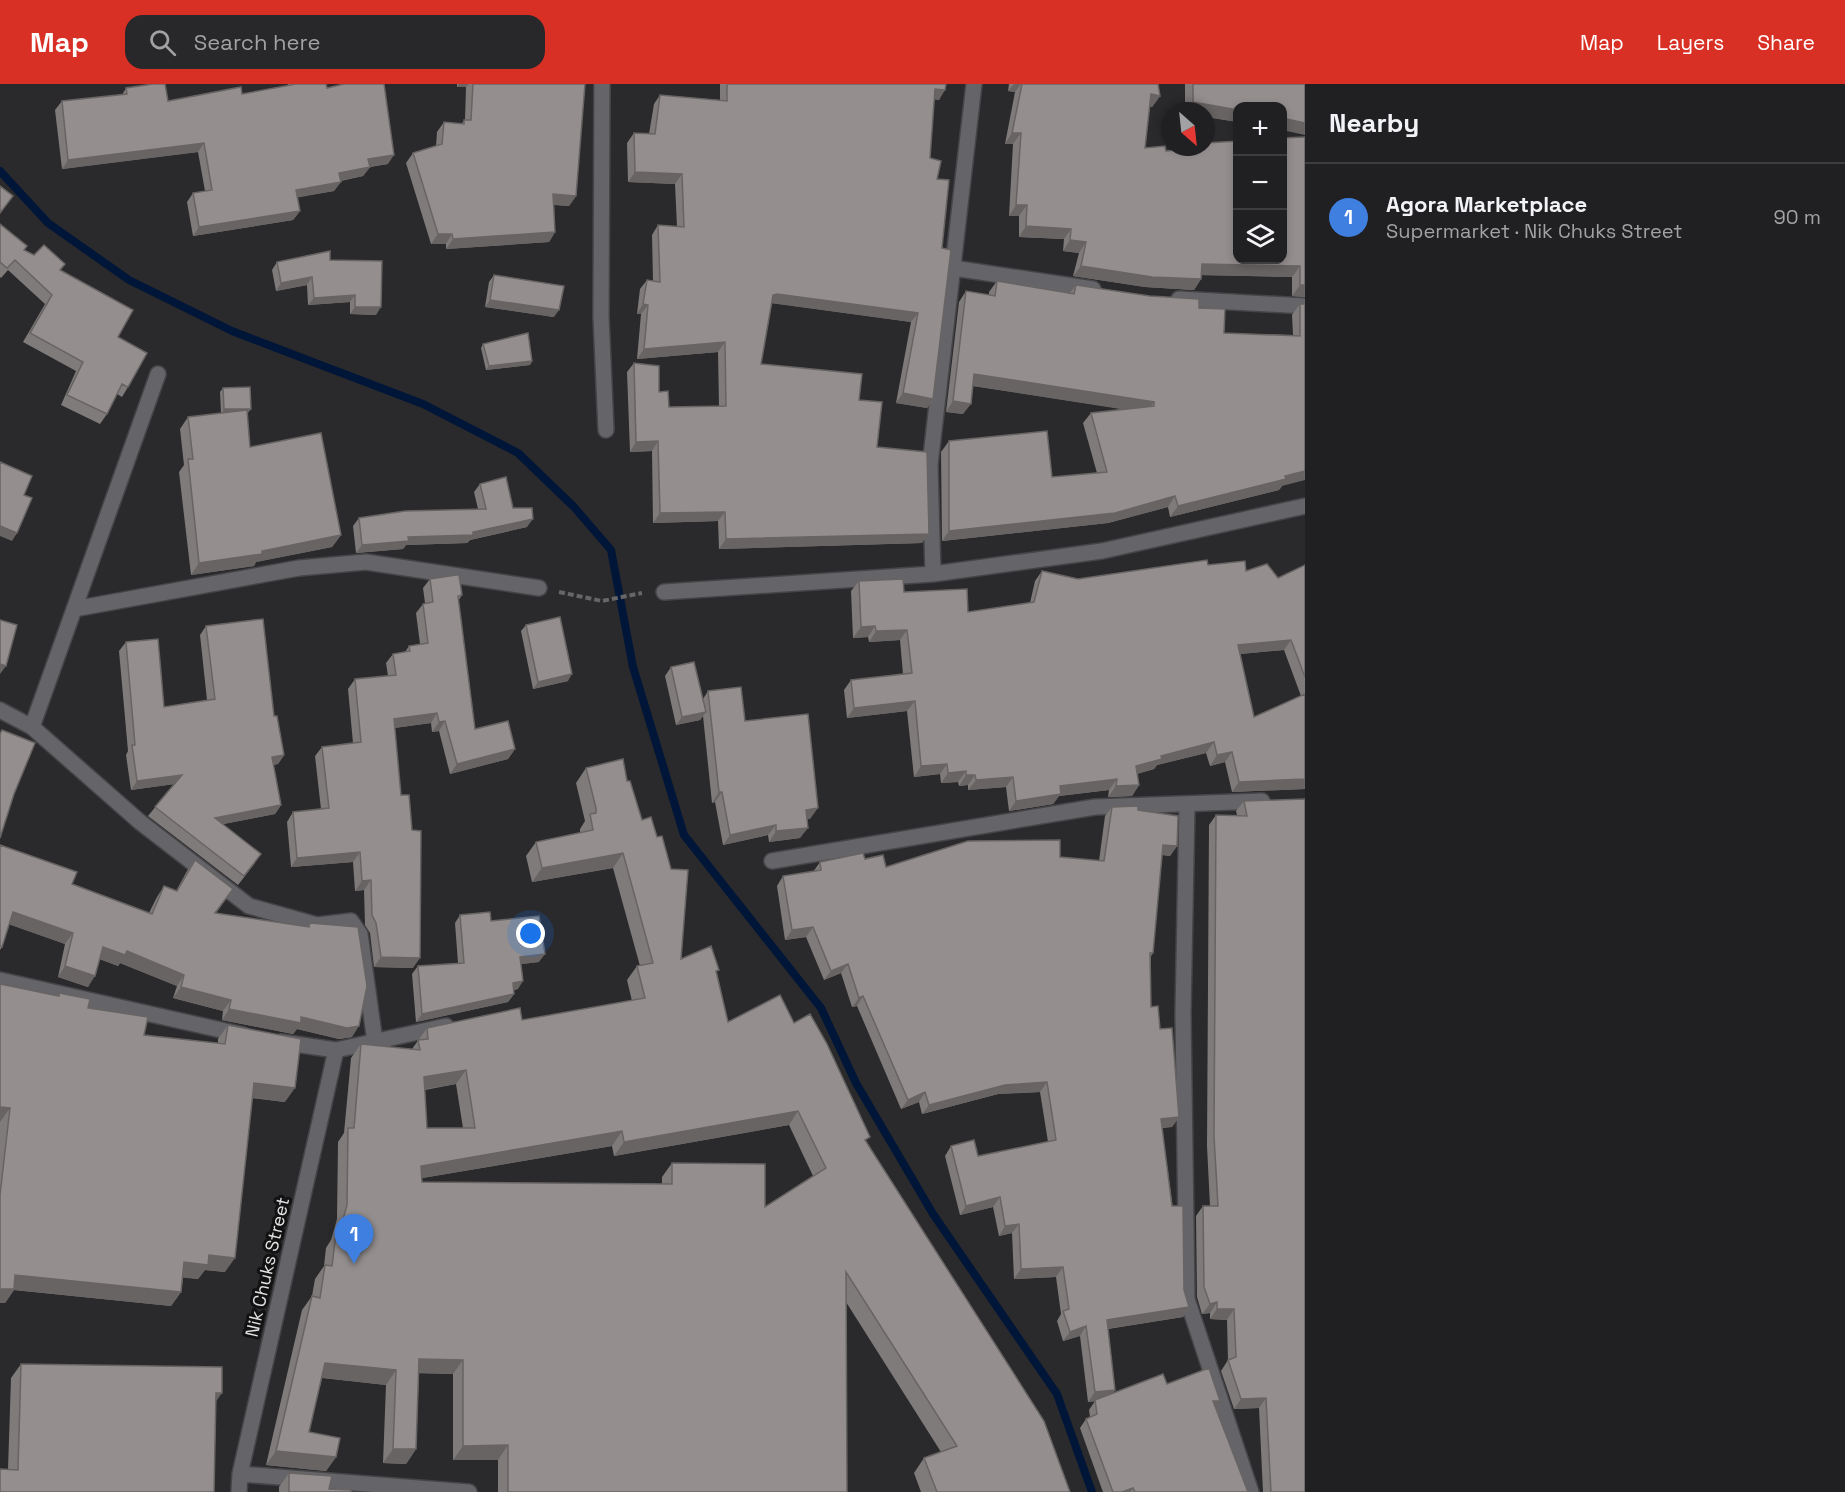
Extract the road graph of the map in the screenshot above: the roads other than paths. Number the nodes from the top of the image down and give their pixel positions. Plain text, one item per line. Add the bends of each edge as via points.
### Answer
1 (602, 84) edge
2 (974, 84) edge
3 (953, 268) junction
4 (1110, 292) edge
5 (1167, 298) edge
6 (1305, 306) edge
7 (158, 374) dead end
8 (606, 430) dead end
9 (1305, 506) edge
10 (933, 574) junction
11 (539, 588) road end
12 (664, 592) dead end
13 (74, 609) junction
14 (0, 710) edge
15 (32, 727) junction
16 (1281, 800) edge
17 (1187, 804) junction
18 (772, 861) dead end
19 (0, 980) edge
20 (466, 1022) edge
21 (375, 1042) junction
22 (336, 1050) junction
23 (240, 1474) junction
24 (239, 1492) edge
25 (469, 1492) edge
26 (1251, 1492) edge

1 - 8 street via 601,317
2 - 3 street
3 - 4 street
3 - 10 street via 930,465
5 - 6 street
7 - 13 street
9 - 10 street via 1102,551
10 - 12 street
11 - 13 street via 366,562 299,568
13 - 15 street
14 - 15 street
15 - 21 street via 140,822 249,906 317,925 351,921 360,934
16 - 17 street
17 - 18 street via 1095,807
17 - 26 street via 1183,1014 1187,1299
19 - 22 street via 260,1038
20 - 21 street
21 - 22 street
22 - 23 street, Nik Chuks Street
23 - 24 street, Nik Chuks Street
23 - 25 street

